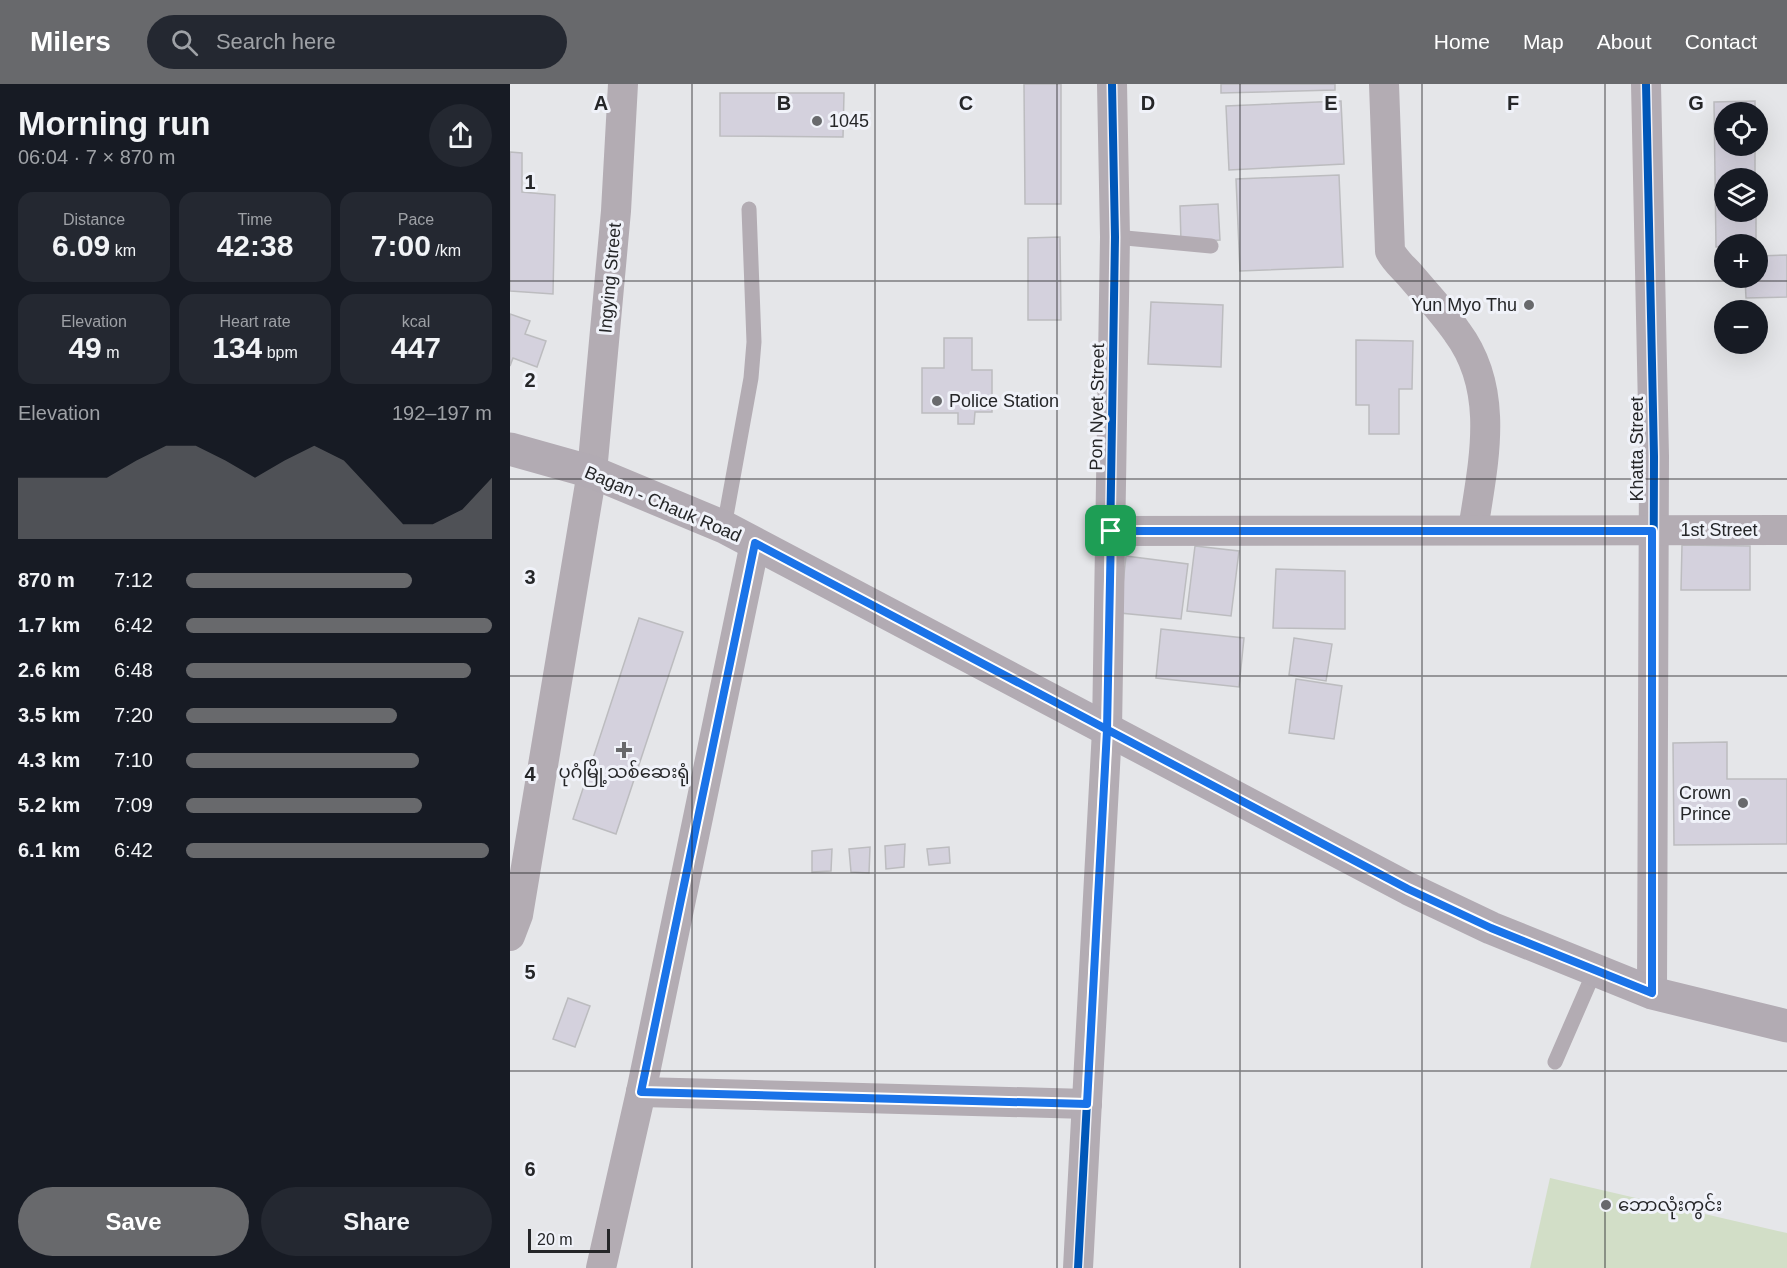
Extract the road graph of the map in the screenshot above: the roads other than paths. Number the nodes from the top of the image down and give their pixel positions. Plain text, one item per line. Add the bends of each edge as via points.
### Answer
1 (624, 84) edge
2 (1112, 84) edge
3 (1384, 84) edge
4 (1646, 84) edge
5 (749, 209) dead end
6 (1115, 237) junction
7 (1211, 246) dead end
8 (510, 449) edge
9 (592, 472) junction
10 (724, 527) junction
11 (1787, 530) edge
12 (1111, 531) junction
13 (1473, 531) junction
14 (1652, 531) junction
15 (755, 543) junction
16 (1107, 730) junction
17 (510, 936) edge
18 (1595, 970) junction
19 (1652, 993) junction
20 (1787, 1026) edge
21 (1555, 1062) dead end
22 (641, 1092) junction
23 (1087, 1104) junction
24 (601, 1268) edge
25 (1078, 1268) edge

1 - 9 street, Ingying Street
2 - 6 street, Pon Nyet Street
3 - 13 street via 1390,251 1396,263 1458,332 1477,365 1483,394 1485,447
4 - 14 street, Khatta Street via 1654,456
5 - 10 lane via 754,342
6 - 7 lane
6 - 12 street, Pon Nyet Street
8 - 9 main road, Bagan - Chauk Road
9 - 10 main road, Bagan - Chauk Road
9 - 17 street, Ingying Street via 520,904
10 - 15 main road, Bagan - Chauk Road
11 - 14 street, 1st Street
12 - 13 street, 1st Street
12 - 16 street, Pon Nyet Street
13 - 14 street, 1st Street
14 - 19 street, Khatta Street
15 - 16 main road, Bagan - Chauk Road
15 - 22 street
16 - 18 main road, Bagan - Chauk Road via 1408,889
16 - 23 street, Pon Nyet Street
18 - 19 main road, Bagan - Chauk Road
18 - 21 lane
19 - 20 main road, Bagan - Chauk Road
22 - 23 street
22 - 24 street
23 - 25 street, Pon Nyet Street

